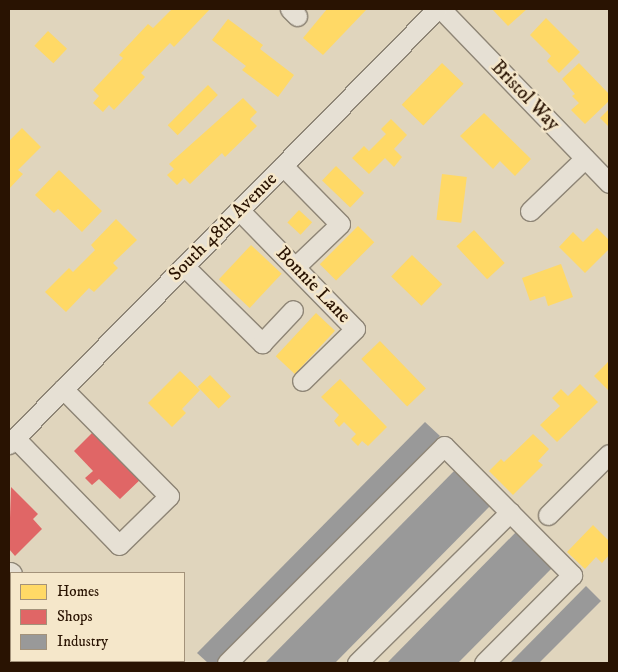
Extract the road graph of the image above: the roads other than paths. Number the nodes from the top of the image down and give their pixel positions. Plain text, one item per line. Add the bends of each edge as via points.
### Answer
1 (437, 9) edge
2 (442, 9) edge
3 (585, 158) junction
4 (283, 166) junction
5 (609, 183) edge
6 (239, 210) junction
7 (530, 211) dead end
8 (184, 266) junction
9 (295, 267) junction
10 (293, 310) dead end
11 (302, 381) dead end
12 (63, 389) junction
13 (12, 441) edge
14 (609, 454) edge
15 (510, 512) junction
16 (548, 515) dead end
17 (227, 663) edge
18 (357, 663) edge
19 (484, 663) edge

1 - 4 street, South 48th Avenue
2 - 3 street, Bristol Way
3 - 5 street, Bristol Way
3 - 7 street
4 - 6 street, South 48th Avenue
4 - 9 street via 340,224
6 - 8 street, South 48th Avenue
6 - 9 street, Bonnie Lane
8 - 10 street via 262,343
8 - 12 street, South 48th Avenue
9 - 11 street, Bonnie Lane via 355,329
12 - 13 street, South 48th Avenue
12 - 13 street via 169,496 119,545
14 - 16 street
15 - 17 street via 444,446
15 - 18 street
15 - 19 street via 572,574

